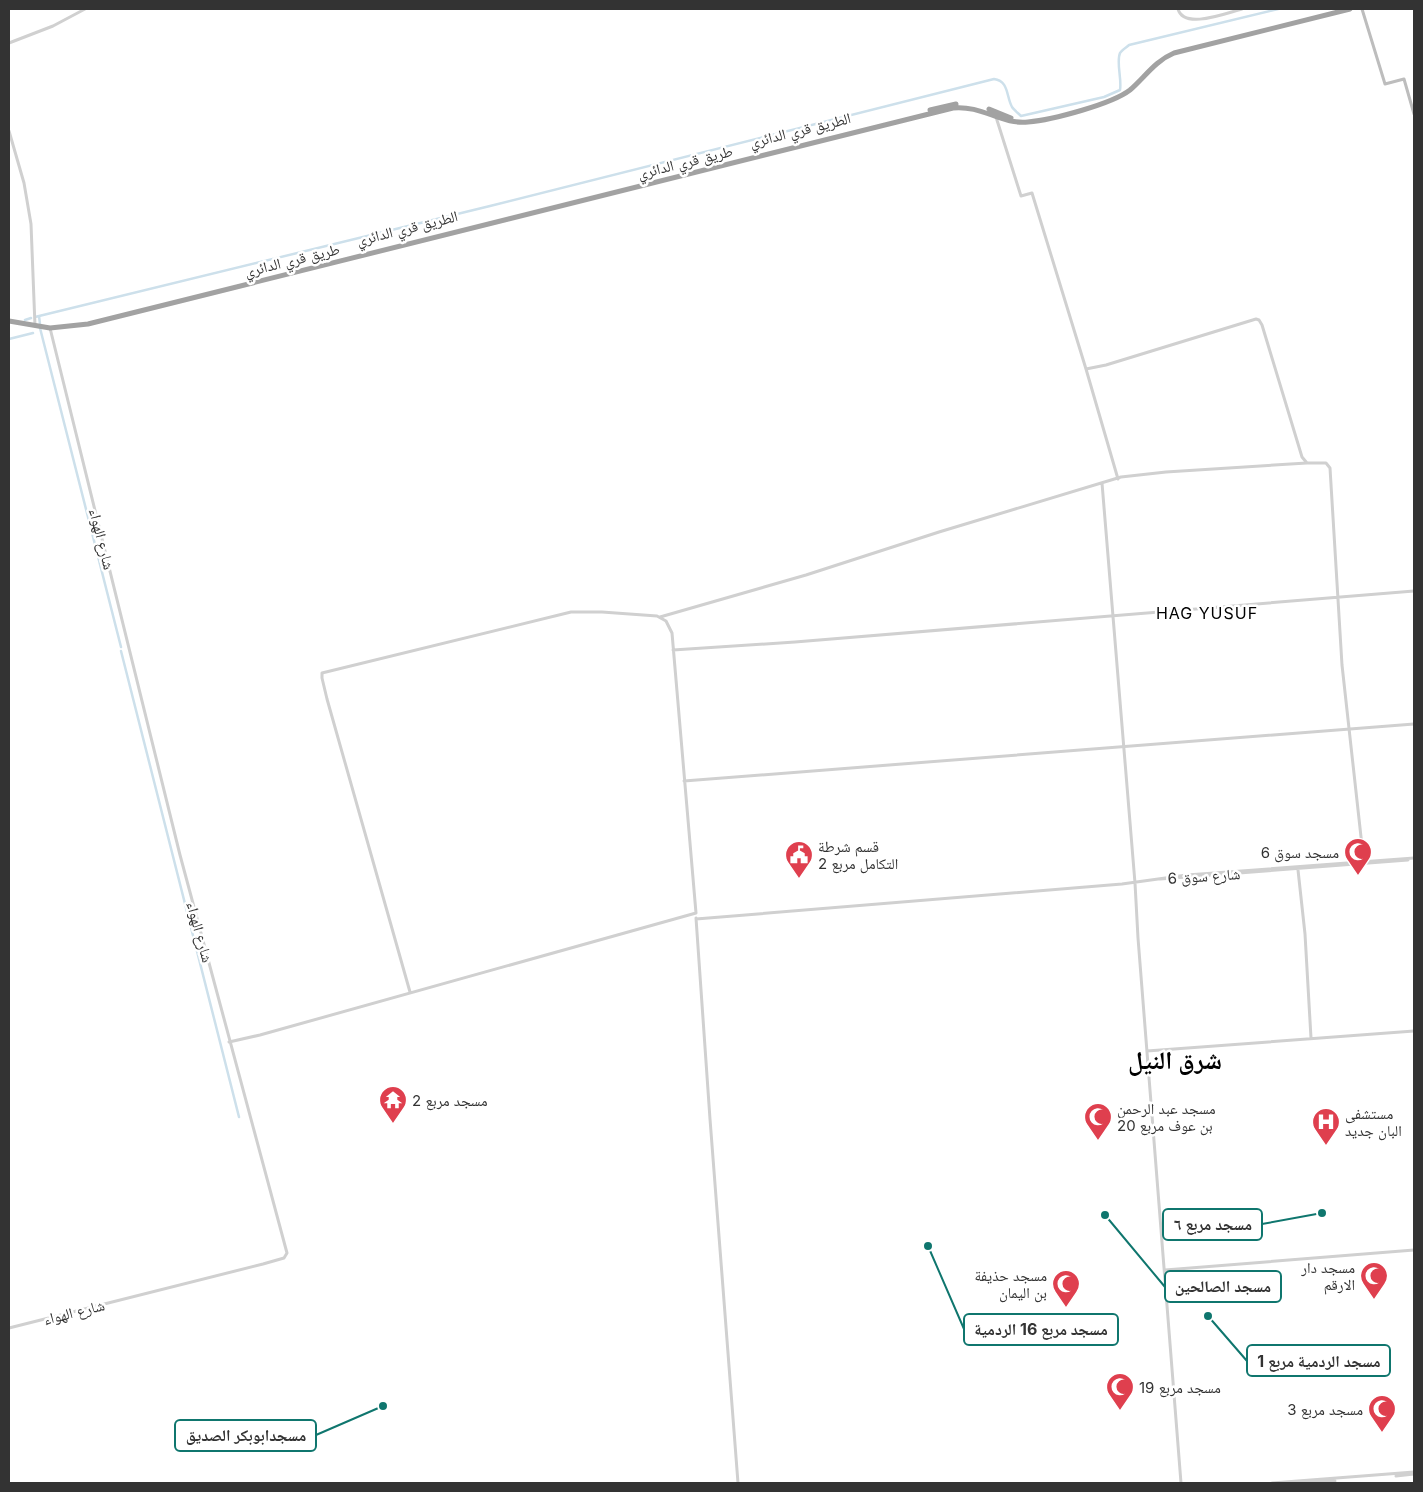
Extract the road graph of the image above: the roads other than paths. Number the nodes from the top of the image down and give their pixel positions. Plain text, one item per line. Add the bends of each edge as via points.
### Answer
1 (85, 9) edge
2 (1178, 9) edge
3 (1242, 9) edge
4 (1336, 9) edge
5 (1350, 9) edge
6 (1362, 9) edge
7 (9, 43) edge
8 (1414, 114) edge
9 (996, 116) junction
10 (9, 131) edge
11 (9, 320) edge
12 (35, 326) junction
13 (50, 327) junction
14 (1086, 369) junction
15 (1307, 463) junction
16 (1118, 478) junction
17 (1102, 483) junction
18 (1414, 591) edge
19 (1336, 596) junction
20 (1114, 616) junction
21 (660, 617) junction
22 (674, 650) junction
23 (1414, 724) edge
24 (1348, 729) junction
25 (1124, 746) junction
26 (684, 781) junction
27 (1414, 859) edge
28 (1364, 863) junction
29 (1297, 868) junction
30 (1135, 883) junction
31 (696, 913) junction
32 (696, 918) junction
33 (410, 992) junction
34 (1414, 1031) edge
35 (1311, 1038) junction
36 (229, 1042) junction
37 (1147, 1050) junction
38 (1414, 1250) edge
39 (1165, 1270) junction
40 (9, 1328) edge
41 (1414, 1473) edge
42 (1360, 1477) junction
43 (738, 1483) edge
44 (1181, 1483) edge
45 (1272, 1483) edge
46 (1285, 1483) edge
47 (1301, 1483) edge

1 - 7 street
2 - 3 street via 1183,17 1192,20
4 - 13 highway, الطريق قري الدائري via 1172,50 1114,97 1038,118 1018,119 973,105 954,104 113,315
5 - 9 highway, طريق قري الدائري via 1174,53 1154,66 1130,90 1108,102 1029,122 1014,122
6 - 8 main road via 1385,84 1404,79
9 - 13 highway, طريق قري الدائري via 972,108 946,109 88,324
9 - 14 street via 1021,196 1032,193
10 - 12 street via 24,183 31,224
11 - 12 highway, طريق قري الدائري
12 - 13 highway, طريق قري الدائري
13 - 36 street, شارع الهواء
14 - 15 street via 1258,319 1302,457
14 - 16 street
15 - 16 street
15 - 19 street via 1326,463 1330,468
16 - 17 street
17 - 20 street
17 - 21 street
18 - 19 street
19 - 20 street
19 - 24 street
20 - 22 street
20 - 25 street
21 - 22 street via 671,629
21 - 33 street via 571,612 322,673
22 - 26 street
23 - 24 street
24 - 25 street
24 - 28 street
25 - 26 street
25 - 30 street
26 - 31 street
27 - 28 street, شارع سوق 6
28 - 29 street, شارع سوق 6
29 - 30 street, شارع سوق 6 via 1187,875
29 - 35 street via 1305,934
30 - 32 street, شارع سوق 6
30 - 37 street
31 - 32 street
31 - 33 street
32 - 43 street
33 - 36 street
34 - 35 street
35 - 37 street
36 - 40 street, شارع الهواء via 285,1256
37 - 39 street
38 - 39 street
39 - 44 street
41 - 42 street
42 - 46 street
42 - 47 street
45 - 46 street

